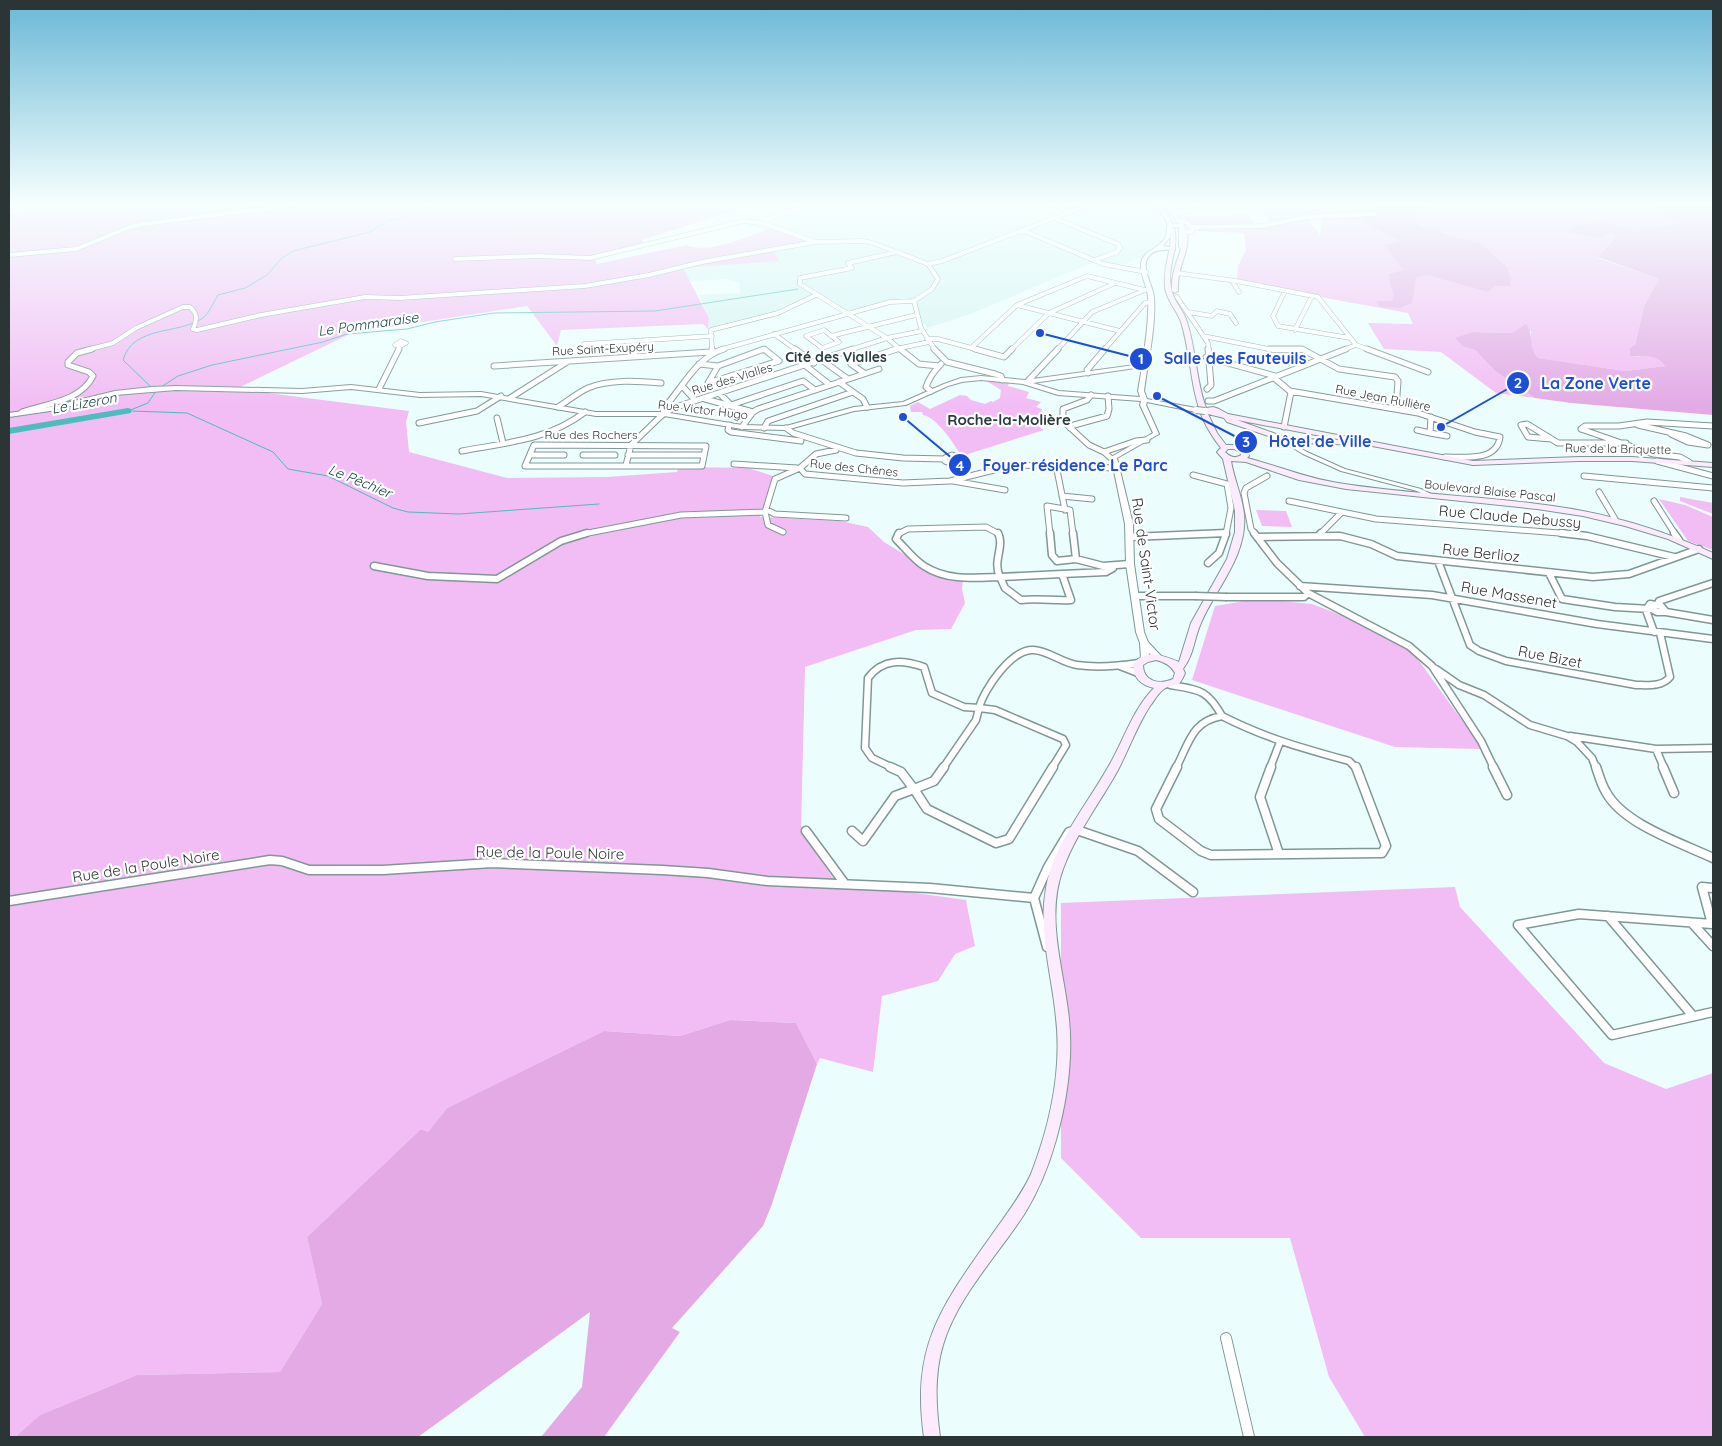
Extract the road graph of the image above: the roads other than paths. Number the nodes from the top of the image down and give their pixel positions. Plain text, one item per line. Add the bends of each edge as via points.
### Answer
1 (656, 272) edge
2 (838, 272) edge
3 (934, 272) edge
4 (1146, 272) edge
5 (1170, 272) edge
6 (1177, 273) joint
7 (1232, 281) junction
8 (1115, 283) junction
9 (1148, 290) junction
10 (1285, 290) junction
11 (1239, 292) dead end
12 (816, 295) junction
13 (1312, 296) junction
14 (1177, 297) junction
15 (914, 301) junction
16 (1151, 302) junction
17 (1017, 306) junction
18 (1188, 312) junction
19 (844, 313) junction
20 (1049, 313) junction
21 (916, 315) junction
22 (1083, 322) junction
23 (1236, 323) dead end
24 (866, 326) junction
25 (1295, 330) junction
26 (922, 331) junction
27 (1120, 331) junction
28 (774, 334) junction
29 (712, 336) junction
30 (831, 336) junction
31 (1203, 336) junction
32 (887, 338) junction
33 (1350, 338) junction
34 (635, 340) junction
35 (928, 340) junction
36 (1188, 340) junction
37 (584, 344) dead end
38 (1356, 345) junction
39 (400, 346) dead end
40 (901, 348) junction
41 (971, 348) junction
42 (713, 352) junction
43 (634, 357) junction
44 (1208, 358) junction
45 (1320, 359) junction
46 (823, 360) junction
47 (569, 361) junction
48 (945, 361) junction
49 (814, 363) junction
50 (699, 364) junction
51 (1144, 365) junction
52 (494, 366) dead end
53 (718, 366) junction
54 (806, 366) junction
55 (939, 366) junction
56 (879, 369) dead end
57 (1428, 372) dead end
58 (864, 373) junction
59 (1088, 373) junction
60 (1274, 377) junction
61 (848, 379) junction
62 (1002, 380) junction
63 (840, 382) junction
64 (1025, 382) junction
65 (661, 383) dead end
66 (830, 385) junction
67 (682, 386) junction
68 (379, 389) junction
69 (815, 390) junction
70 (1290, 391) junction
71 (853, 392) junction
72 (931, 392) junction
73 (720, 394) junction
74 (1091, 394) junction
75 (501, 396) junction
76 (1108, 396) junction
77 (510, 398) junction
78 (704, 399) junction
79 (1144, 399) junction
80 (695, 400) junction
81 (731, 404) junction
82 (866, 407) junction
83 (558, 408) junction
84 (1396, 409) junction
85 (1196, 410) joint
86 (1215, 411) junction
87 (585, 412) junction
88 (753, 412) junction
89 (18, 414) junction
90 (664, 414) junction
91 (9, 415) edge
92 (1430, 417) junction
93 (497, 418) dead end
94 (418, 423) dead end
95 (729, 424) junction
96 (1209, 424) junction
97 (1633, 424) junction
98 (1713, 426) edge
99 (742, 427) junction
100 (1284, 427) junction
101 (764, 428) junction
102 (786, 428) junction
103 (1070, 428) junction
104 (1418, 430) dead end
105 (1430, 433) junction
106 (1672, 434) junction
107 (1447, 436) dead end
108 (1280, 438) junction
109 (1551, 439) junction
110 (1147, 440) junction
111 (801, 441) dead end
112 (1366, 442) junction
113 (504, 443) junction
114 (1626, 443) junction
115 (568, 445) junction
116 (586, 445) junction
117 (618, 445) junction
118 (631, 445) junction
119 (1235, 447) junction
120 (1224, 448) junction
121 (841, 450) junction
122 (462, 451) dead end
123 (1104, 452) junction
124 (530, 455) junction
125 (564, 455) junction
126 (583, 455) junction
127 (615, 455) junction
128 (628, 455) junction
129 (704, 455) junction
130 (1442, 457) junction
131 (1227, 458) junction
132 (1240, 458) junction
133 (944, 459) dead end
134 (1657, 461) junction
135 (1689, 462) junction
136 (734, 464) dead end
137 (1115, 464) junction
138 (612, 465) junction
139 (626, 465) junction
140 (1056, 465) junction
141 (1713, 465) edge
142 (561, 466) junction
143 (579, 466) junction
144 (800, 468) junction
145 (1193, 475) dead end
146 (1267, 476) dead end
147 (1584, 476) dead end
148 (1713, 476) edge
149 (950, 481) junction
150 (1713, 488) edge
151 (1005, 490) dead end
152 (1599, 492) dead end
153 (1430, 495) junction
154 (1062, 496) junction
155 (1092, 499) dead end
156 (1289, 501) dead end
157 (1654, 501) dead end
158 (1239, 505) junction
159 (1065, 510) junction
160 (766, 511) junction
161 (1341, 513) junction
162 (846, 518) dead end
163 (1615, 519) junction
164 (783, 532) dead end
165 (1226, 534) junction
166 (1319, 535) junction
167 (1131, 537) junction
168 (1259, 537) junction
169 (1678, 540) junction
170 (1699, 549) junction
171 (1713, 556) edge
172 (1674, 557) junction
173 (1076, 559) junction
174 (1438, 561) junction
175 (1208, 562) dead end
176 (1130, 564) junction
177 (374, 566) dead end
178 (1113, 568) junction
179 (1549, 573) junction
180 (1062, 574) junction
181 (1000, 577) junction
182 (1713, 583) edge
183 (1300, 586) junction
184 (1308, 593) junction
185 (1135, 596) junction
186 (1452, 597) junction
187 (1658, 604) junction
188 (1648, 609) junction
189 (1666, 612) junction
190 (1713, 620) edge
191 (1657, 632) junction
192 (1713, 639) edge
193 (1144, 642) junction
194 (1187, 655) junction
195 (1163, 658) junction
196 (1432, 666) junction
197 (1142, 669) junction
198 (1179, 673) junction
199 (1165, 686) junction
200 (1193, 689) junction
201 (1148, 700) junction
202 (979, 708) junction
203 (1222, 716) junction
204 (1567, 736) junction
205 (1280, 742) junction
206 (1713, 748) edge
207 (1656, 749) junction
208 (914, 789) junction
209 (1674, 794) dead end
210 (1507, 795) dead end
211 (1077, 830) junction
212 (806, 831) dead end
213 (852, 831) dead end
214 (1279, 854) junction
215 (1713, 858) edge
216 (845, 884) junction
217 (1713, 888) edge
218 (1193, 892) dead end
219 (1034, 898) junction
220 (9, 901) edge
221 (1608, 916) junction
222 (1692, 922) junction
223 (1713, 946) edge
224 (1054, 957) junction
225 (1713, 1012) edge
226 (1693, 1016) junction
227 (1226, 1338) dead end
228 (932, 1437) edge
229 (1249, 1437) edge

1 - 89 street via 585,286 400,298 365,297 268,313 197,330 193,329 196,314 190,307 183,307 136,328 113,343 72,356 68,365 93,376 87,386 57,402
2 - 12 street via 800,278 800,284
3 - 15 street via 938,279 936,285
4 - 9 street
5 - 36 main road via 1168,290 1180,312
6 - 7 street
6 - 14 main road via 1174,285
7 - 10 street
7 - 11 street
8 - 9 street
8 - 17 street via 1087,276
8 - 20 street
9 - 16 street
9 - 22 street via 1092,312
10 - 13 street
10 - 25 street via 1273,320 1278,326
12 - 19 street
12 - 29 street via 801,305 766,318 711,330
13 - 25 street
13 - 33 street via 1318,297
14 - 18 street
14 - 36 main road
15 - 19 street via 890,302
15 - 21 street
16 - 27 street via 1145,303
16 - 51 street
17 - 20 street
17 - 41 street
18 - 23 street via 1212,316 1217,311 1230,314
18 - 31 street
19 - 24 street
19 - 28 street
20 - 22 street
20 - 41 street via 1004,357
21 - 24 street
21 - 26 street
22 - 27 street
22 - 64 street
24 - 30 street
24 - 32 street
25 - 33 street
26 - 32 street, Rue des Vialles
26 - 35 street
27 - 59 street via 1087,370
28 - 42 street
28 - 49 street
29 - 34 street
29 - 42 street
30 - 30 street via 840,342 822,348 806,336 824,330
31 - 44 street
31 - 45 street via 1274,350 1302,349
32 - 40 street
32 - 46 street, Rue des Vialles
33 - 38 street
34 - 37 street
34 - 43 street
35 - 40 street
35 - 41 street via 938,339
35 - 48 street
36 - 96 main road via 1201,407
38 - 45 street
38 - 57 street
39 - 68 street
40 - 55 street via 920,365
40 - 58 street via 851,364
42 - 43 street, Rue Saint-Exupéry
42 - 50 street
43 - 47 street, Rue Saint-Exupéry
44 - 60 street
44 - 86 street via 1207,389
45 - 60 street
45 - 84 street via 1339,369 1395,377 1398,381
46 - 49 street, Rue des Vialles
46 - 61 street
47 - 52 street, Rue Saint-Exupéry
47 - 77 street
48 - 55 street
48 - 62 street via 991,372 1001,376
49 - 54 street, Rue des Vialles
50 - 53 street
50 - 67 street
51 - 59 street
51 - 79 street via 1140,391
53 - 53 street via 764,349 779,361 708,383
54 - 66 street
54 - 73 street, Rue des Vialles
55 - 72 street via 926,387
56 - 58 street
58 - 61 street
59 - 64 street
60 - 70 street
60 - 86 street via 1214,402
61 - 63 street
62 - 64 street, Rue Victor Hugo
62 - 72 street, Rue Victor Hugo via 966,379
63 - 66 street
63 - 71 street
64 - 74 street via 1058,393
65 - 83 street via 598,384
66 - 69 street
67 - 80 street
67 - 90 street via 663,409
68 - 75 street, Rue Victor Hugo via 420,395
68 - 89 street, Rue Victor Hugo via 158,388 115,393
69 - 81 street via 802,381
69 - 88 street
70 - 84 street, Rue Jean Rullière
70 - 100 street
71 - 82 street via 863,399
71 - 101 street via 768,421
72 - 82 street, Rue Victor Hugo via 904,404
73 - 78 street, Rue des Vialles
73 - 81 street
74 - 76 street
74 - 103 street via 1090,398 1063,409 1063,421
75 - 77 street, Rue Victor Hugo
75 - 94 street via 477,411
76 - 79 street
76 - 103 street via 1106,416
77 - 83 street, Rue Victor Hugo
78 - 80 street, Rue des Vialles
78 - 81 street
79 - 85 street
79 - 110 street via 1156,434
80 - 90 street, Rue des Vialles
81 - 88 street
82 - 102 street, Rue Victor Hugo
83 - 87 street, Rue Victor Hugo
84 - 92 street, Rue Jean Rullière
85 - 86 street, bridge
86 - 100 main road
86 - 108 main road via 1230,420
87 - 90 street, Rue Victor Hugo
87 - 113 street via 554,431
88 - 99 street
89 - 91 street, Rue Victor Hugo
90 - 95 street, Rue Victor Hugo
90 - 118 street
92 - 105 street
92 - 130 street, Rue Jean Rullière via 1500,437 1497,449 1485,455
93 - 113 street
95 - 99 street, Rue Victor Hugo
95 - 111 street via 731,432
96 - 119 main road
96 - 120 main road
97 - 98 street via 1665,422
97 - 106 street
97 - 114 street via 1585,426 1581,429
99 - 101 street, Rue Victor Hugo
100 - 112 main road
101 - 102 street, Rue Victor Hugo
102 - 121 street via 788,432
103 - 123 street via 1089,445
104 - 105 street
105 - 107 street
106 - 106 street via 1706,442 1708,445 1688,442
108 - 112 main road via 1312,442
108 - 153 street via 1343,470
109 - 109 street via 1527,424 1521,425 1528,437
109 - 114 street via 1567,443
110 - 123 street
110 - 137 street via 1117,454
112 - 130 main road, Rue de la Briquette
113 - 122 street
114 - 135 street
115 - 116 street, Rue des Rochers
115 - 124 street, Rue des Rochers via 534,445
115 - 125 street
116 - 117 street, Rue des Rochers
116 - 126 street
117 - 118 street, Rue des Rochers
117 - 127 street
118 - 128 street
118 - 129 street, Rue des Rochers via 706,446
119 - 120 main road
119 - 132 main road via 1242,450
120 - 131 main road via 1222,454
121 - 133 street via 880,456
121 - 144 street via 816,454
123 - 137 street
124 - 125 street
124 - 142 street, Rue des Rochers via 526,466
125 - 142 street
126 - 127 street
126 - 143 street
127 - 138 street
128 - 129 street
128 - 139 street
129 - 139 street, Rue des Rochers via 702,466
130 - 134 main road, Rue de la Briquette via 1473,463 1579,459
131 - 132 main road, Boulevard Blaise Pascal
131 - 158 main road
132 - 153 main road, Boulevard Blaise Pascal via 1328,484
132 - 158 main road via 1230,464 1237,481
134 - 135 main road, Rue de la Briquette
134 - 148 street
135 - 141 main road, Rue de la Briquette
136 - 144 street, Rue des Chênes
137 - 140 street, Rue des Chênes
137 - 167 street, Rue de Saint-Victor
138 - 139 street, Rue des Rochers
138 - 143 street, Rue des Rochers
140 - 149 street, Rue des Chênes via 1005,466
140 - 154 street
142 - 143 street, Rue des Rochers
144 - 149 street, Rue des Chênes via 805,474 863,481
144 - 160 street via 775,479
145 - 165 street via 1227,484 1231,508
146 - 168 street via 1246,488 1244,493 1251,529
147 - 150 street
149 - 151 street
152 - 163 street
153 - 163 main road, Boulevard Blaise Pascal
154 - 155 street
154 - 159 street
156 - 161 street, Rue Claude Debussy
157 - 169 street
158 - 194 main road via 1240,518 1233,553 1195,624
159 - 173 street via 1070,510
159 - 173 street via 1047,506 1052,555 1057,560
160 - 162 street
160 - 164 street via 768,525
160 - 177 street via 681,515 589,532 562,541 490,580 428,576
161 - 166 street
161 - 172 street, Rue Claude Debussy via 1587,536
163 - 169 main road, Boulevard Blaise Pascal
165 - 167 street
165 - 175 street via 1219,553
166 - 168 street, Rue Berlioz
166 - 174 street, Rue Berlioz via 1340,536 1371,544 1397,556
167 - 176 street, Rue de Saint-Victor
168 - 183 street via 1277,563
169 - 170 main road, Boulevard Blaise Pascal
170 - 171 main road, Boulevard Blaise Pascal
170 - 172 street, Rue Berlioz
172 - 179 street, Rue Berlioz via 1629,574 1610,577
173 - 178 street
174 - 179 street, Rue Berlioz
174 - 186 street, Rue Bizet
176 - 178 street
176 - 185 street, Rue de Saint-Victor
178 - 180 street via 1106,572
179 - 188 street via 1562,599
180 - 181 street
180 - 181 street via 1072,600 1021,600 1005,588
181 - 181 street via 963,579 943,575 923,566 896,539 898,533 908,529 992,529 1002,538 996,569
182 - 187 street
183 - 184 street
183 - 186 street, Rue Massenet
184 - 185 street, bridge via 1304,597
184 - 196 street via 1409,646
185 - 193 street, Rue de Saint-Victor
186 - 191 street, Rue Massenet
186 - 191 street, Rue Bizet via 1467,640 1479,651 1506,661 1609,681 1654,685 1666,682 1670,677
187 - 188 street via 1650,604
187 - 189 street
188 - 189 street
188 - 191 street
189 - 190 street
191 - 192 street, Rue Massenet
193 - 195 street, Rue de Saint-Victor
193 - 197 street, Rue de Saint-Victor
194 - 195 main road
194 - 198 main road
195 - 197 main road
195 - 198 main road
196 - 204 street via 1459,686 1484,695 1530,725
196 - 210 street via 1481,741
197 - 199 main road
197 - 201 main road
197 - 202 street via 1076,665 1036,650 1025,650 1009,661 982,697
198 - 199 main road via 1177,681
198 - 200 street
199 - 200 street
199 - 201 main road
200 - 203 street via 1213,700
201 - 211 main road via 1126,746
202 - 208 street via 976,720 934,781
202 - 208 street via 964,707 932,693 924,667 897,660 872,671 868,678 865,748 872,758 900,772
202 - 208 street via 995,710 1063,739 1066,745 1009,839 996,843 927,809
203 - 205 street
203 - 214 street via 1209,718 1198,725 1156,809 1159,819 1211,855
204 - 207 street
204 - 215 street via 1578,742 1592,758 1606,794 1616,806 1637,822
205 - 214 street via 1260,798
205 - 214 street via 1349,761 1356,767 1386,846 1382,853
206 - 207 street
207 - 209 street
208 - 213 street via 894,796 863,841
211 - 218 street via 1138,851
211 - 219 street via 1070,832 1059,846
211 - 224 main road via 1060,861 1052,887 1050,913
212 - 216 street
216 - 219 street, Rue de la Poule Noire
216 - 220 street, Rue de la Poule Noire via 767,882 708,872 492,863 383,870 309,870 270,860
217 - 222 street via 1702,887 1712,924
219 - 224 street via 1048,948
221 - 222 street
221 - 226 street
221 - 226 street via 1579,914 1518,925 1612,1035
222 - 223 street
224 - 228 main road via 1064,1036 1062,1081 1056,1114 1037,1175 1023,1204 944,1320 934,1346 930,1375
225 - 226 street
227 - 229 street

